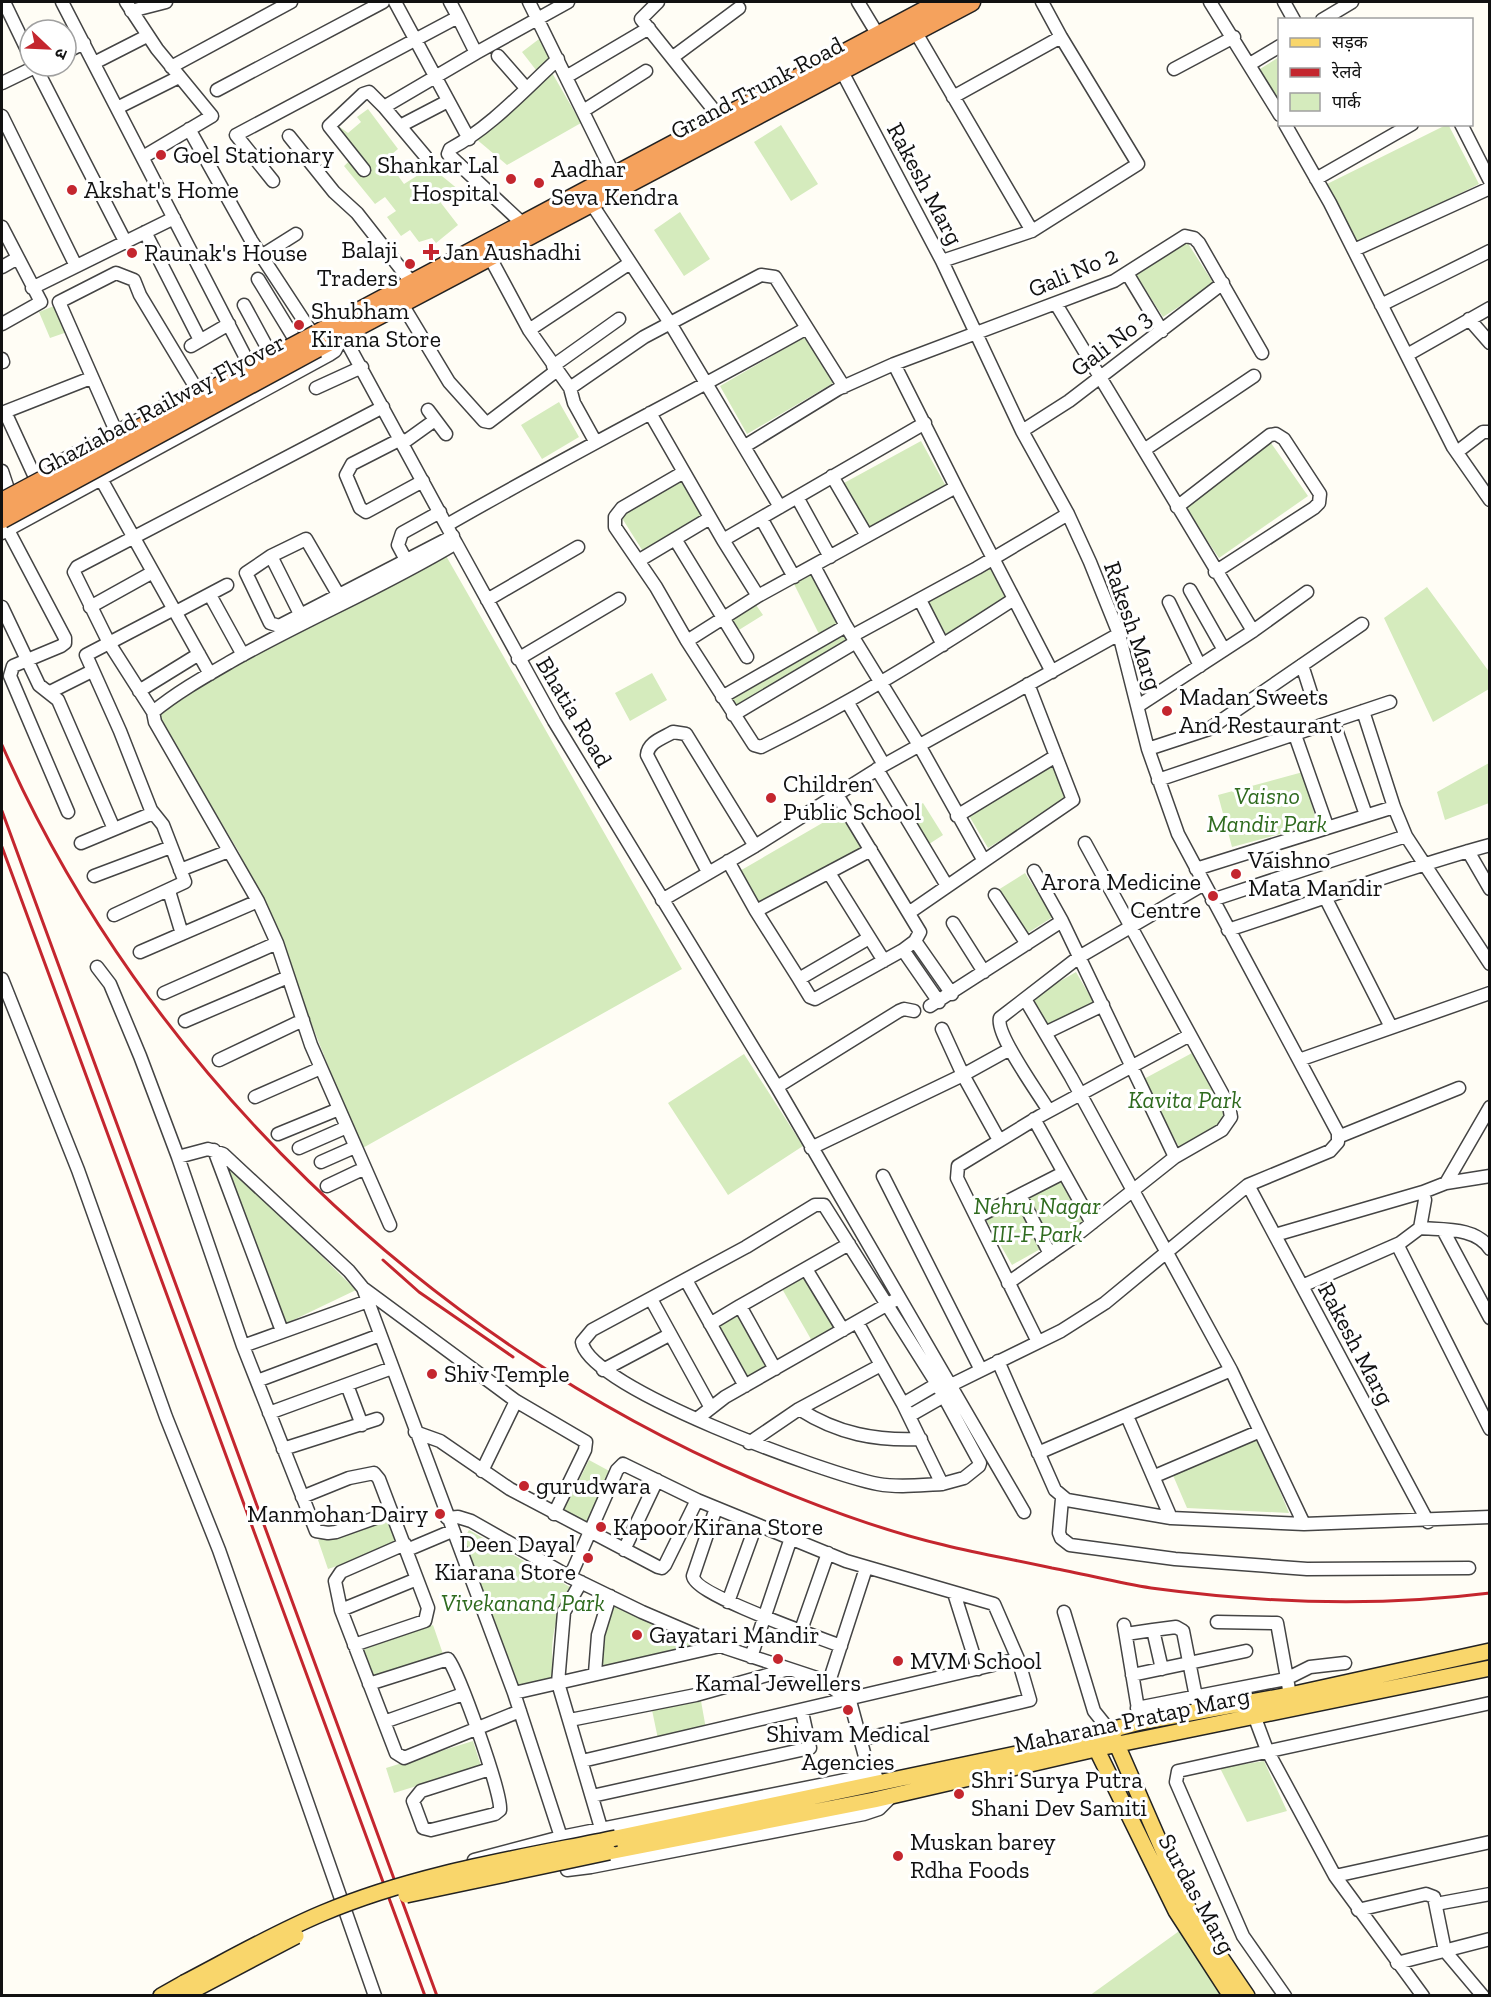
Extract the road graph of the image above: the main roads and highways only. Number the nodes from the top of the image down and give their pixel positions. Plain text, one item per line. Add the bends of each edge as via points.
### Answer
1 (941, 2) edge
2 (971, 2) edge
3 (838, 64) junction
4 (618, 182) junction
5 (487, 251) junction
6 (339, 330) junction
7 (315, 337) junction
8 (4, 494) edge
9 (4, 527) edge
10 (1490, 1651) edge
11 (1490, 1668) edge
12 (1113, 1738) junction
13 (1093, 1743) junction
14 (1185, 1915) junction
15 (185, 1991) edge
16 (161, 1995) edge
17 (1231, 1995) edge
18 (1247, 1995) edge

1 - 3 highway, Grand Trunk Road via 878,35
2 - 3 highway, Grand Trunk Road via 915,32
3 - 4 highway, Grand Trunk Road
3 - 4 highway, Grand Trunk Road via 721,119
4 - 5 highway, Grand Trunk Road via 591,203
4 - 5 highway, Grand Trunk Road via 523,224
5 - 6 highway, Grand Trunk Road via 402,304
5 - 6 highway, Grand Trunk Road via 412,283
6 - 7 highway, Ghaziabad Railway Flyover
7 - 8 highway, Ghaziabad Railway Flyover, bridge
7 - 9 highway, Ghaziabad Railway Flyover, bridge
10 - 12 main road, Maharana Pratap Marg via 1290,1695 1250,1702 1197,1703 1139,1715
11 - 12 main road, Maharana Pratap Marg via 1253,1718
12 - 13 main road, Maharana Pratap Marg
12 - 14 main road, Surdas Marg
13 - 14 main road, Surdas Marg
13 - 15 main road, Maharana Pratap Marg, bridge via 892,1796 411,1894 304,1932
13 - 15 main road, Maharana Pratap Marg, bridge via 889,1780 426,1880 361,1899 293,1926
14 - 17 main road, Surdas Marg
14 - 18 main road, Surdas Marg
15 - 16 main road

